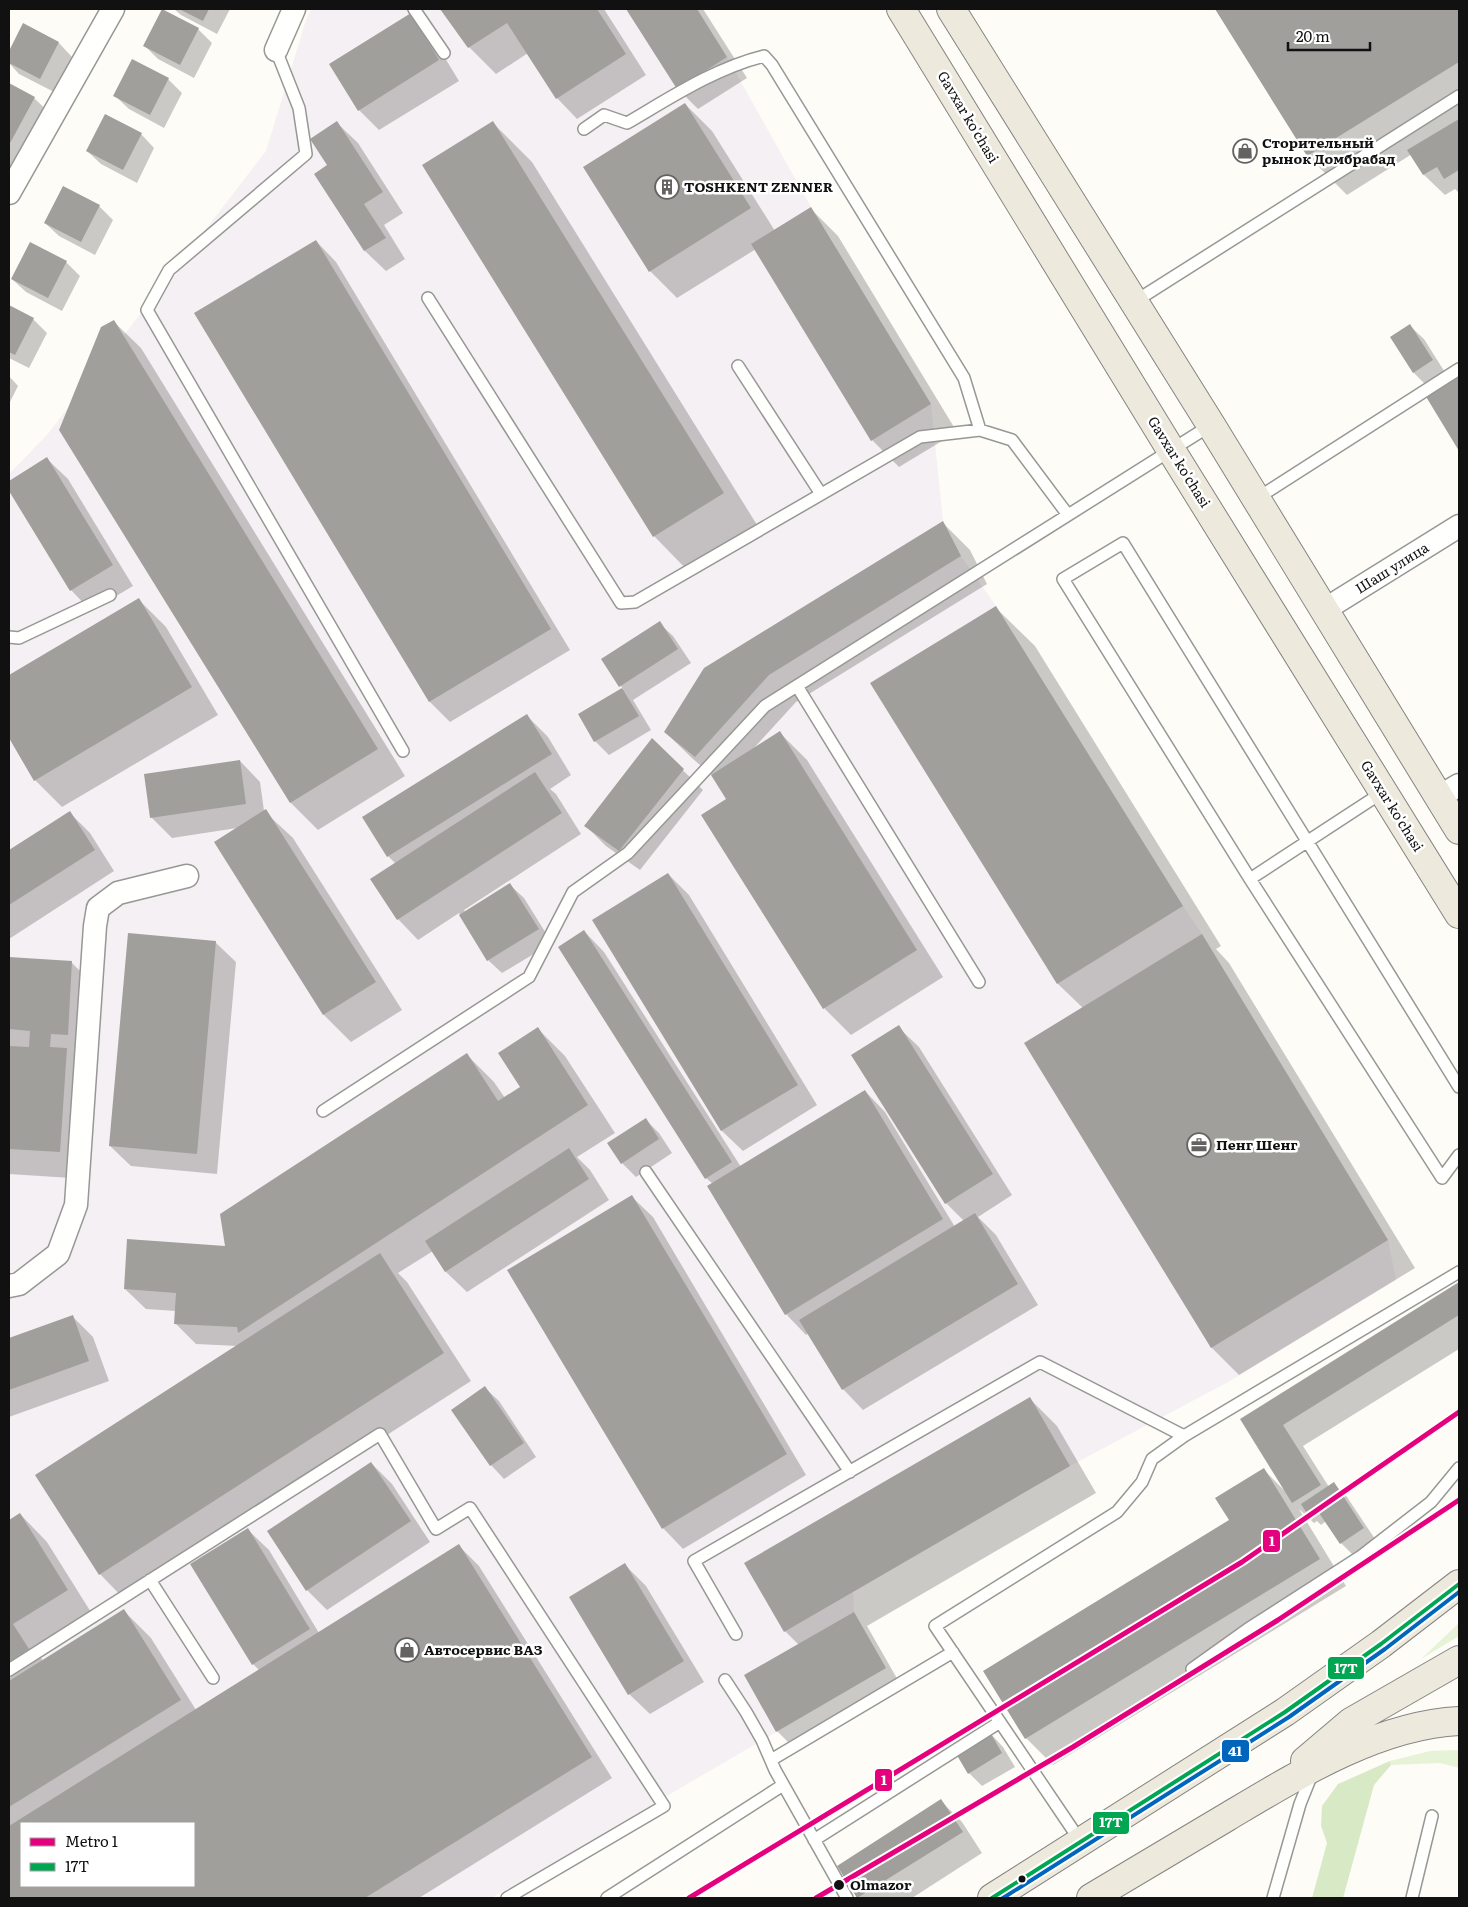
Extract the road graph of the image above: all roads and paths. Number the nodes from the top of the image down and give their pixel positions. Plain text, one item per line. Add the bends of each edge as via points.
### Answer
1 (113, 9) edge
2 (294, 9) edge
3 (414, 9) edge
4 (901, 9) edge
5 (952, 9) edge
6 (276, 50) joint
7 (444, 53) dead end
8 (1459, 96) edge
9 (584, 129) dead end
10 (9, 193) edge
11 (428, 298) dead end
12 (1134, 302) junction
13 (738, 366) dead end
14 (1459, 368) edge
15 (1211, 425) junction
16 (980, 430) junction
17 (1172, 450) junction
18 (821, 494) junction
19 (1256, 499) junction
20 (1068, 515) junction
21 (1459, 526) edge
22 (110, 595) dead end
23 (1324, 610) junction
24 (9, 637) edge
25 (798, 686) junction
26 (403, 751) dead end
27 (1449, 791) edge
28 (1383, 792) junction
29 (1459, 830) edge
30 (1307, 842) junction
31 (187, 876) dead end
32 (1250, 879) junction
33 (1459, 914) edge
34 (979, 982) dead end
35 (1459, 1087) edge
36 (323, 1111) dead end
37 (1459, 1155) edge
38 (646, 1172) dead end
39 (1459, 1272) edge
40 (9, 1286) edge
41 (1184, 1436) junction
42 (1459, 1468) edge
43 (850, 1472) junction
44 (150, 1580) junction
45 (1459, 1584) edge
46 (736, 1634) dead end
47 (953, 1652) junction
48 (1459, 1660) edge
49 (1192, 1669) dead end
50 (9, 1670) edge
51 (213, 1678) dead end
52 (725, 1680) dead end
53 (1459, 1721) edge
54 (1000, 1722) junction
55 (771, 1760) junction
56 (1315, 1765) junction
57 (784, 1785) junction
58 (1268, 1793) junction
59 (1432, 1816) dead end
60 (814, 1840) junction
61 (1081, 1842) junction
62 (507, 1898) edge
63 (606, 1898) edge
64 (847, 1898) edge
65 (992, 1898) edge
66 (1091, 1898) edge
67 (1273, 1898) edge
68 (1412, 1898) edge

1 - 10 street
2 - 6 street
3 - 7 lane
4 - 17 main road, Gavxar ko'chasi
5 - 12 main road
6 - 26 lane via 299,108 306,154 169,270 147,310
8 - 12 lane
9 - 16 lane via 604,115 627,123 700,81 764,56 964,378
11 - 18 lane via 620,603 635,602
12 - 15 main road
13 - 18 lane
14 - 19 lane
15 - 17 lane
15 - 19 main road
16 - 18 lane via 920,437
16 - 20 lane via 1012,440
17 - 20 lane
17 - 28 main road, Gavxar ko'chasi
19 - 23 main road
20 - 25 lane
21 - 23 street, Шаш улица
22 - 24 lane via 19,638
23 - 27 main road
25 - 34 lane
25 - 36 lane via 765,706 628,853 574,892 529,977
27 - 29 main road
28 - 30 lane
28 - 33 main road, Gavxar ko'chasi
30 - 32 lane
30 - 32 lane via 1123,543 1063,579
30 - 35 lane
31 - 40 street via 118,893 98,908 76,1205 58,1254 19,1284
32 - 37 lane via 1442,1178
38 - 43 lane
39 - 41 lane
41 - 43 lane via 1040,1362
41 - 47 lane via 1152,1459 1142,1482 1117,1512 936,1626
42 - 49 lane via 1431,1502 1360,1557
43 - 46 lane via 694,1561
44 - 50 lane
44 - 51 lane
44 - 62 lane via 380,1434 436,1529 470,1508 664,1806
45 - 61 main road via 1285,1712
47 - 54 lane
47 - 55 lane
48 - 58 main road via 1351,1722
52 - 55 lane
53 - 56 main road via 1434,1723 1392,1734
54 - 60 lane
54 - 61 lane
55 - 57 lane
56 - 58 main road
56 - 67 lane via 1300,1804
57 - 60 lane
57 - 63 lane
58 - 66 main road
59 - 68 lane
60 - 64 lane
61 - 65 main road

